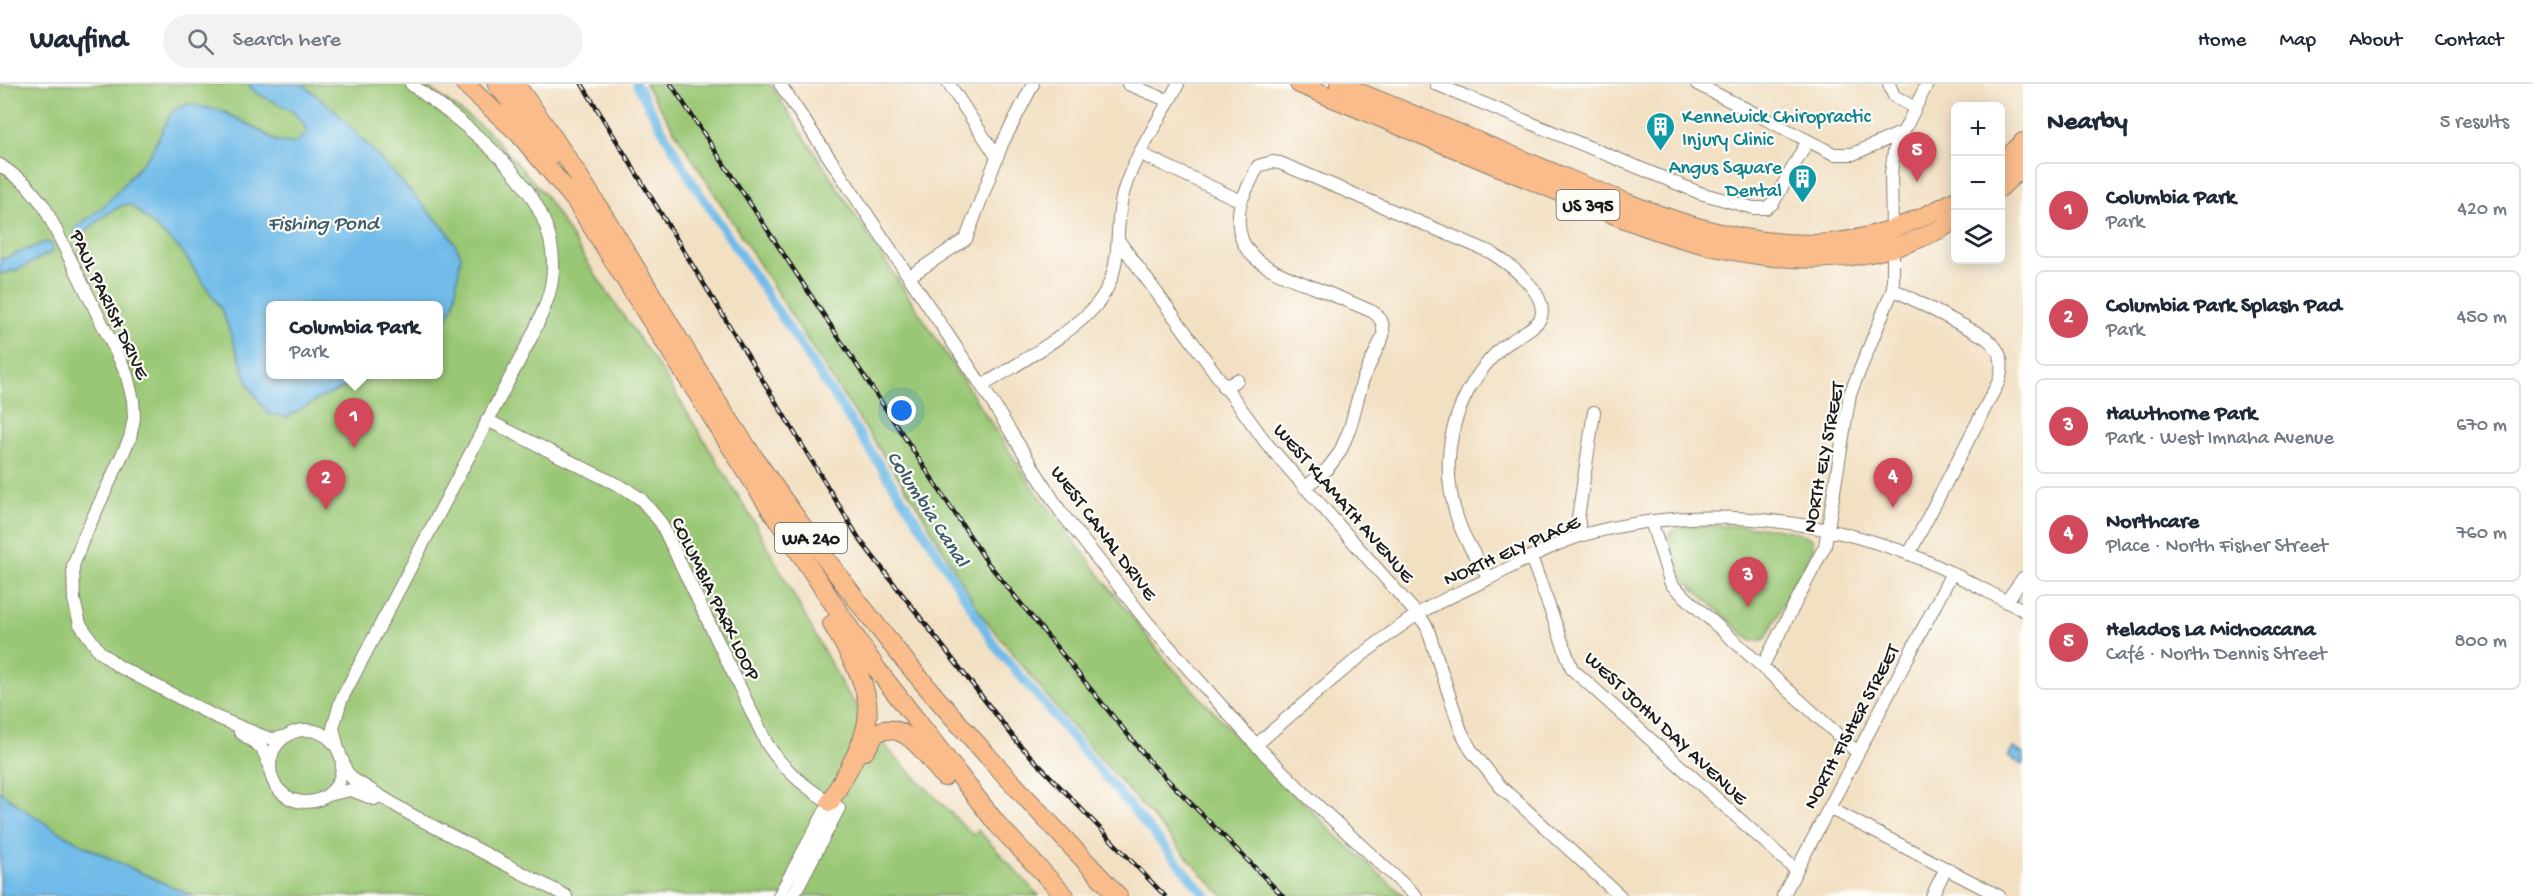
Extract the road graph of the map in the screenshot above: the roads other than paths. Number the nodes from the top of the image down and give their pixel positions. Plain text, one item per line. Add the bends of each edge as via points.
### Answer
1 (411, 84) edge
2 (465, 84) edge
3 (497, 84) edge
4 (514, 84) edge
5 (780, 84) edge
6 (949, 84) edge
7 (1033, 84) edge
8 (1128, 84) edge
9 (1178, 84) edge
10 (1299, 84) edge
11 (1339, 84) edge
12 (1436, 84) edge
13 (1697, 84) edge
14 (1889, 84) edge
15 (1927, 84) edge
16 (1169, 101) junction
17 (1915, 108) junction
18 (1901, 134) junction
19 (1807, 142) junction
20 (2023, 142) edge
21 (1141, 154) junction
22 (997, 157) junction
23 (2005, 162) edge
24 (0, 165) edge
25 (2023, 166) edge
26 (2005, 184) edge
27 (1241, 201) junction
28 (1951, 203) edge
29 (1951, 222) edge
30 (601, 239) junction
31 (1893, 239) junction
32 (1119, 241) junction
33 (910, 276) junction
34 (1893, 289) junction
35 (1237, 380) dead end
36 (982, 386) junction
37 (1224, 388) junction
38 (1593, 412) dead end
39 (488, 420) junction
40 (1305, 488) junction
41 (760, 493) junction
42 (1651, 520) junction
43 (1828, 531) junction
44 (1581, 536) junction
45 (1909, 554) junction
46 (1531, 557) junction
47 (1952, 573) junction
48 (1489, 578) junction
49 (2023, 578) edge
50 (2006, 602) junction
51 (2023, 610) edge
52 (1418, 614) junction
53 (1762, 665) junction
54 (341, 700) junction
55 (216, 717) junction
56 (304, 730) junction
57 (287, 736) junction
58 (1256, 745) junction
59 (1858, 753) junction
60 (340, 754) junction
61 (270, 769) junction
62 (327, 795) junction
63 (835, 805) junction
64 (1829, 808) junction
65 (408, 813) junction
66 (1946, 868) junction
67 (1797, 870) junction
68 (567, 896) edge
69 (779, 896) edge
70 (793, 896) edge
71 (1052, 896) edge
72 (1065, 896) edge
73 (1118, 896) edge
74 (1416, 896) edge
75 (1620, 896) edge
76 (1783, 896) edge
77 (1932, 896) edge
78 (1999, 896) edge

1 - 39 street via 509,166 536,202 548,237 553,270 549,295
2 - 30 highway, WA 240 via 532,148
3 - 30 highway via 553,158
4 - 73 highway, WA 240 via 556,140 734,427 810,537 891,644
5 - 33 street, WEST CANAL DRIVE
6 - 22 street
7 - 22 street
8 - 16 street
9 - 16 street
10 - 31 highway, US 395 via 1622,218 1680,238 1788,258 1838,258
11 - 31 highway, US 395 via 1636,207 1692,225 1798,244
12 - 19 street via 1685,188 1746,207 1768,207
13 - 19 street
14 - 17 street via 1894,96
15 - 17 street, NORTH ELY STREET
16 - 21 street
17 - 18 street, NORTH ELY STREET
18 - 19 street via 1844,155
18 - 31 street, NORTH ELY STREET via 1892,166
20 - 23 highway
21 - 27 street
21 - 32 street via 1122,197
22 - 33 street via 966,239
24 - 55 street, PAUL PARISH DRIVE via 33,192 57,232 131,389 134,410 126,449 73,566 76,612 86,633 108,659
25 - 26 highway
27 - 40 street via 1240,234 1254,259 1273,271 1373,312 1383,322 1383,336 1363,379 1345,441 1329,468
27 - 48 street via 1258,166 1280,163 1490,252 1529,284 1542,314 1536,324 1501,348 1478,373 1462,401 1451,437 1448,473 1455,510 1461,529
28 - 31 highway, US 395
29 - 31 highway, US 395 via 1930,233
30 - 41 highway, WA 240
31 - 34 street, NORTH ELY STREET
32 - 36 street via 1113,274 1096,306
32 - 37 street, WEST KLAMATH AVENUE
33 - 36 street, WEST CANAL DRIVE
34 - 43 street, NORTH ELY STREET via 1850,394
34 - 45 street via 1985,337 2000,354 2002,366 1999,381
35 - 37 street
36 - 58 street, WEST CANAL DRIVE via 1060,511 1149,623
37 - 40 street, WEST KLAMATH AVENUE
38 - 44 street via 1578,518
39 - 54 street
39 - 63 street, COLUMBIA PARK LOOP via 616,483 647,506 668,536 767,744 789,773
40 - 52 street, WEST KLAMATH AVENUE
41 - 63 highway via 801,573 850,655 867,694 864,737
41 - 72 highway, WA 240 via 876,668 997,824
42 - 43 street, NORTH ELY PLACE via 1752,518
42 - 44 street, NORTH ELY PLACE
42 - 53 street via 1671,584
43 - 45 street, NORTH ELY PLACE
43 - 53 street, NORTH ELY STREET via 1825,546
44 - 46 street, NORTH ELY PLACE
45 - 47 street, NORTH ELY PLACE
46 - 48 street, NORTH ELY PLACE
46 - 67 street, WEST JOHN DAY AVENUE via 1572,669
47 - 50 street, NORTH ELY PLACE
47 - 59 street, NORTH FISHER STREET
48 - 52 street, NORTH ELY PLACE
49 - 50 street
50 - 51 street, NORTH ELY PLACE
52 - 58 street, NORTH ELY PLACE via 1349,665
52 - 75 street, WEST KLAMATH AVENUE via 1427,627 1461,731 1471,750 1500,786
53 - 59 street
54 - 56 street via 322,724
54 - 60 street via 333,728
55 - 57 street, PAUL PARISH DRIVE via 268,738
55 - 61 street, PAUL PARISH DRIVE via 259,746 267,755
56 - 57 street
56 - 60 street via 331,739
57 - 61 street via 274,750
58 - 74 street, WEST CANAL DRIVE
59 - 64 street, NORTH FISHER STREET
60 - 62 street via 341,777
60 - 65 street via 352,779
61 - 62 street via 277,786 292,798 310,802
62 - 65 street via 351,790
63 - 69 street
63 - 70 street
63 - 71 highway via 873,736 885,730 900,731 913,740
64 - 66 street
64 - 67 street, NORTH FISHER STREET
65 - 68 street
66 - 77 street
66 - 78 street
67 - 76 street, NORTH FISHER STREET

